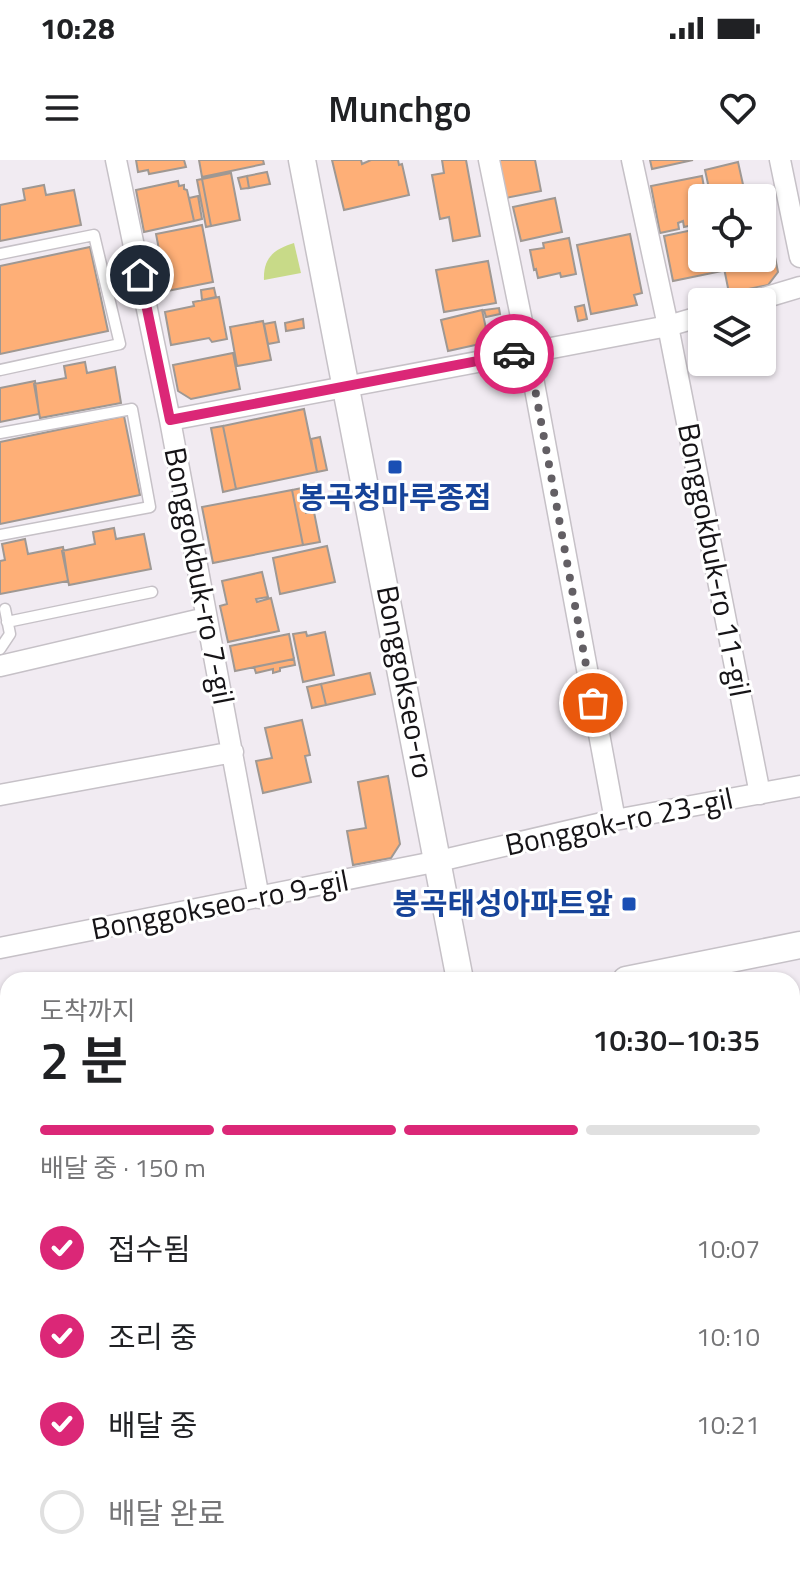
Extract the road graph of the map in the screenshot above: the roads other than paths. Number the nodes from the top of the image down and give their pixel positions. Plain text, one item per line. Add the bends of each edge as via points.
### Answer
1 (116, 160) edge
2 (302, 160) edge
3 (489, 160) edge
4 (632, 160) edge
5 (780, 160) edge
6 (0, 254) edge
7 (800, 257) edge
8 (800, 287) edge
9 (776, 294) edge
10 (688, 320) edge
11 (668, 326) junction
12 (528, 351) junction
13 (0, 370) edge
14 (347, 385) junction
15 (170, 420) junction
16 (0, 433) edge
17 (0, 535) edge
18 (152, 592) dead end
19 (5, 609) dead end
20 (206, 618) junction
21 (7, 622) junction
22 (0, 649) edge
23 (0, 666) edge
24 (233, 752) junction
25 (800, 786) edge
26 (760, 794) junction
27 (0, 795) edge
28 (615, 820) junction
29 (439, 861) junction
30 (259, 898) junction
31 (800, 945) edge
32 (0, 948) edge
33 (459, 972) edge
34 (666, 972) edge

1 - 15 street, Bonggokbuk-ro 7-gil
2 - 14 street, Bonggokseo-ro
3 - 12 street
4 - 11 street, Bonggokbuk-ro 11-gil
5 - 7 street
6 - 13 lane via 94,235 120,344
8 - 9 street
10 - 11 street
11 - 12 street
11 - 26 street, Bonggokbuk-ro 11-gil
12 - 14 street
12 - 28 street
14 - 15 street
14 - 29 street, Bonggokseo-ro
15 - 20 street, Bonggokbuk-ro 7-gil
16 - 17 lane via 132,409 150,507
18 - 21 lane
19 - 21 lane
20 - 23 street
20 - 24 street, Bonggokbuk-ro 7-gil
21 - 22 lane via 10,634
24 - 27 street
24 - 30 street, Bonggokbuk-ro 7-gil
25 - 26 street, Bonggok-ro 23-gil
26 - 28 street, Bonggok-ro 23-gil
28 - 29 street, Bonggok-ro 23-gil
29 - 30 street, Bonggokseo-ro 9-gil
29 - 33 street, Bonggokseo-ro
30 - 32 street, Bonggokseo-ro 9-gil
31 - 34 street

